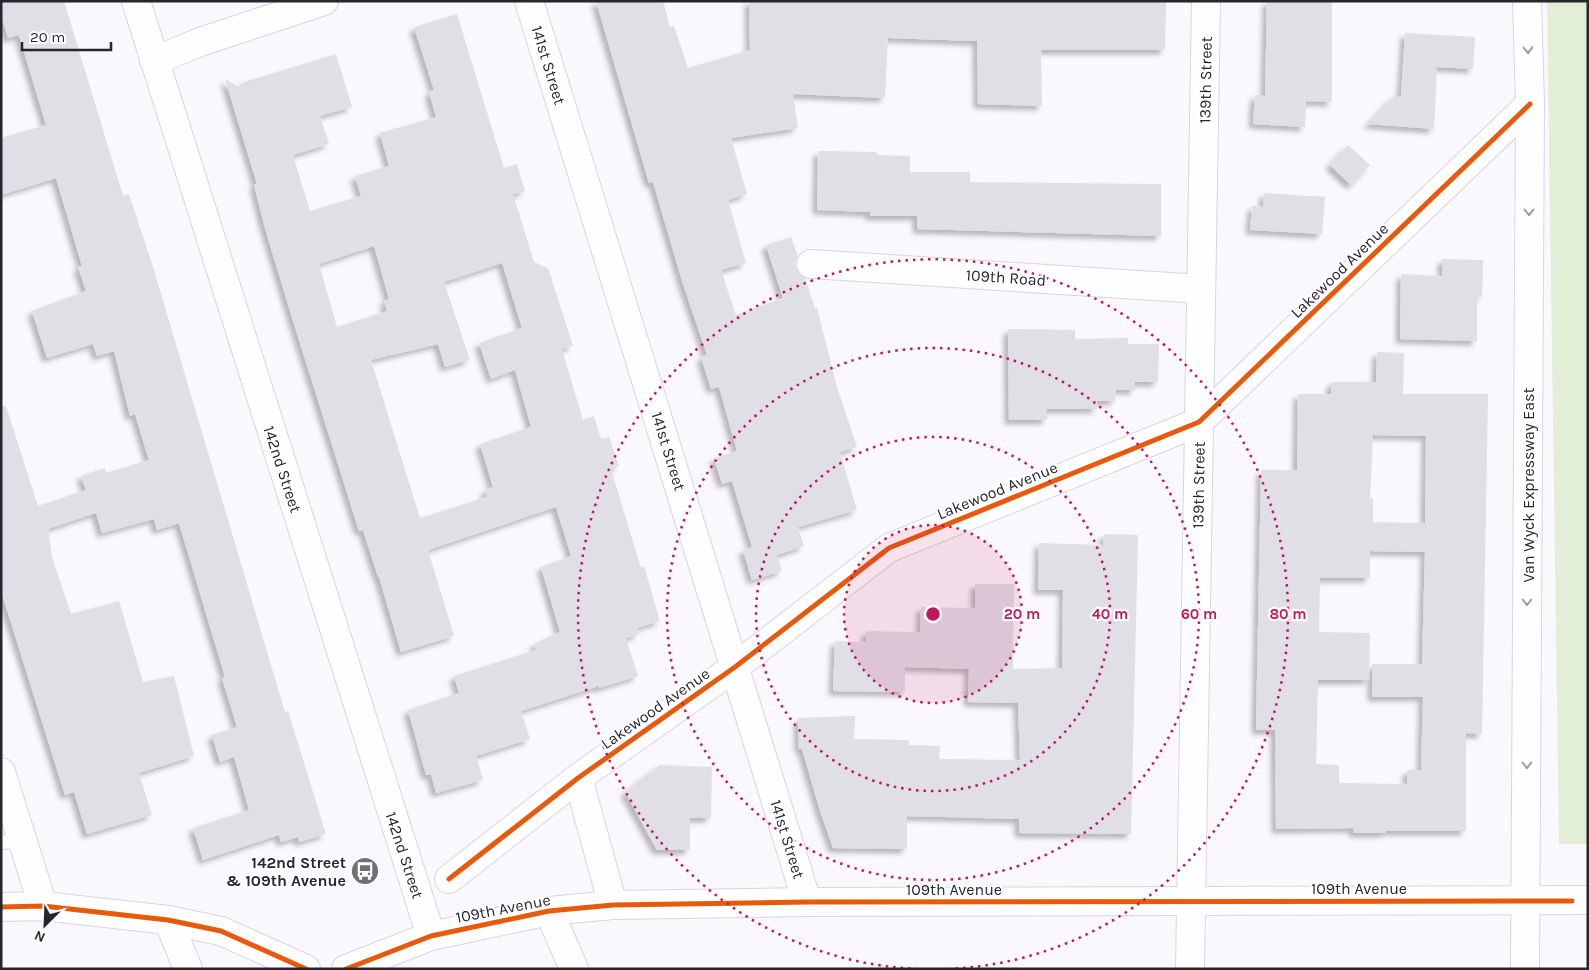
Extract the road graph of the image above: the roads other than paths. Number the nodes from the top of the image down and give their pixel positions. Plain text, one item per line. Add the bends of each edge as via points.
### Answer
1 (136, 1) edge
2 (324, 1) edge
3 (529, 1) edge
4 (1206, 1) edge
5 (1527, 1) edge
6 (154, 61) junction
7 (1530, 104) junction
8 (811, 264) dead end
9 (1201, 289) junction
10 (1199, 422) junction
11 (735, 667) junction
12 (1, 772) edge
13 (578, 778) junction
14 (12, 842) edge
15 (449, 879) dead end
16 (1526, 900) junction
17 (1580, 900) edge
18 (1191, 901) junction
19 (807, 902) junction
20 (43, 906) junction
21 (613, 906) junction
22 (1, 907) edge
23 (549, 911) junction
24 (168, 920) junction
25 (431, 936) junction
26 (188, 969) edge
27 (306, 969) edge
28 (346, 969) edge
29 (574, 969) edge
30 (1190, 969) edge
31 (1525, 969) edge

1 - 6 street, 142nd Street
2 - 6 street via 200,42
3 - 11 street, 141st Street
4 - 9 street, 139th Street
5 -> 7 street, Van Wyck Expressway East
6 - 25 street, 142nd Street
7 - 10 street, Lakewood Avenue
7 -> 16 street, Van Wyck Expressway East
8 - 9 street, 109th Road
9 - 10 street, 139th Street
10 - 11 street, Lakewood Avenue via 889,548
10 - 18 street, 139th Street
11 - 13 street, Lakewood Avenue
11 - 19 street, 141st Street
12 - 14 street
13 - 15 street, Lakewood Avenue
13 - 21 street
14 - 20 street
16 - 17 street, 109th Avenue
16 - 18 street, 109th Avenue
16 - 31 street, Van Wyck Expressway East
18 - 19 street, 109th Avenue
18 - 30 street, 139th Street
19 - 21 street, 109th Avenue
20 - 22 street
20 - 24 street
21 - 23 street, 109th Avenue
23 - 25 street, 109th Avenue
23 - 29 street
24 - 26 street
24 - 27 street via 221,932
25 - 28 street, 109th Avenue

